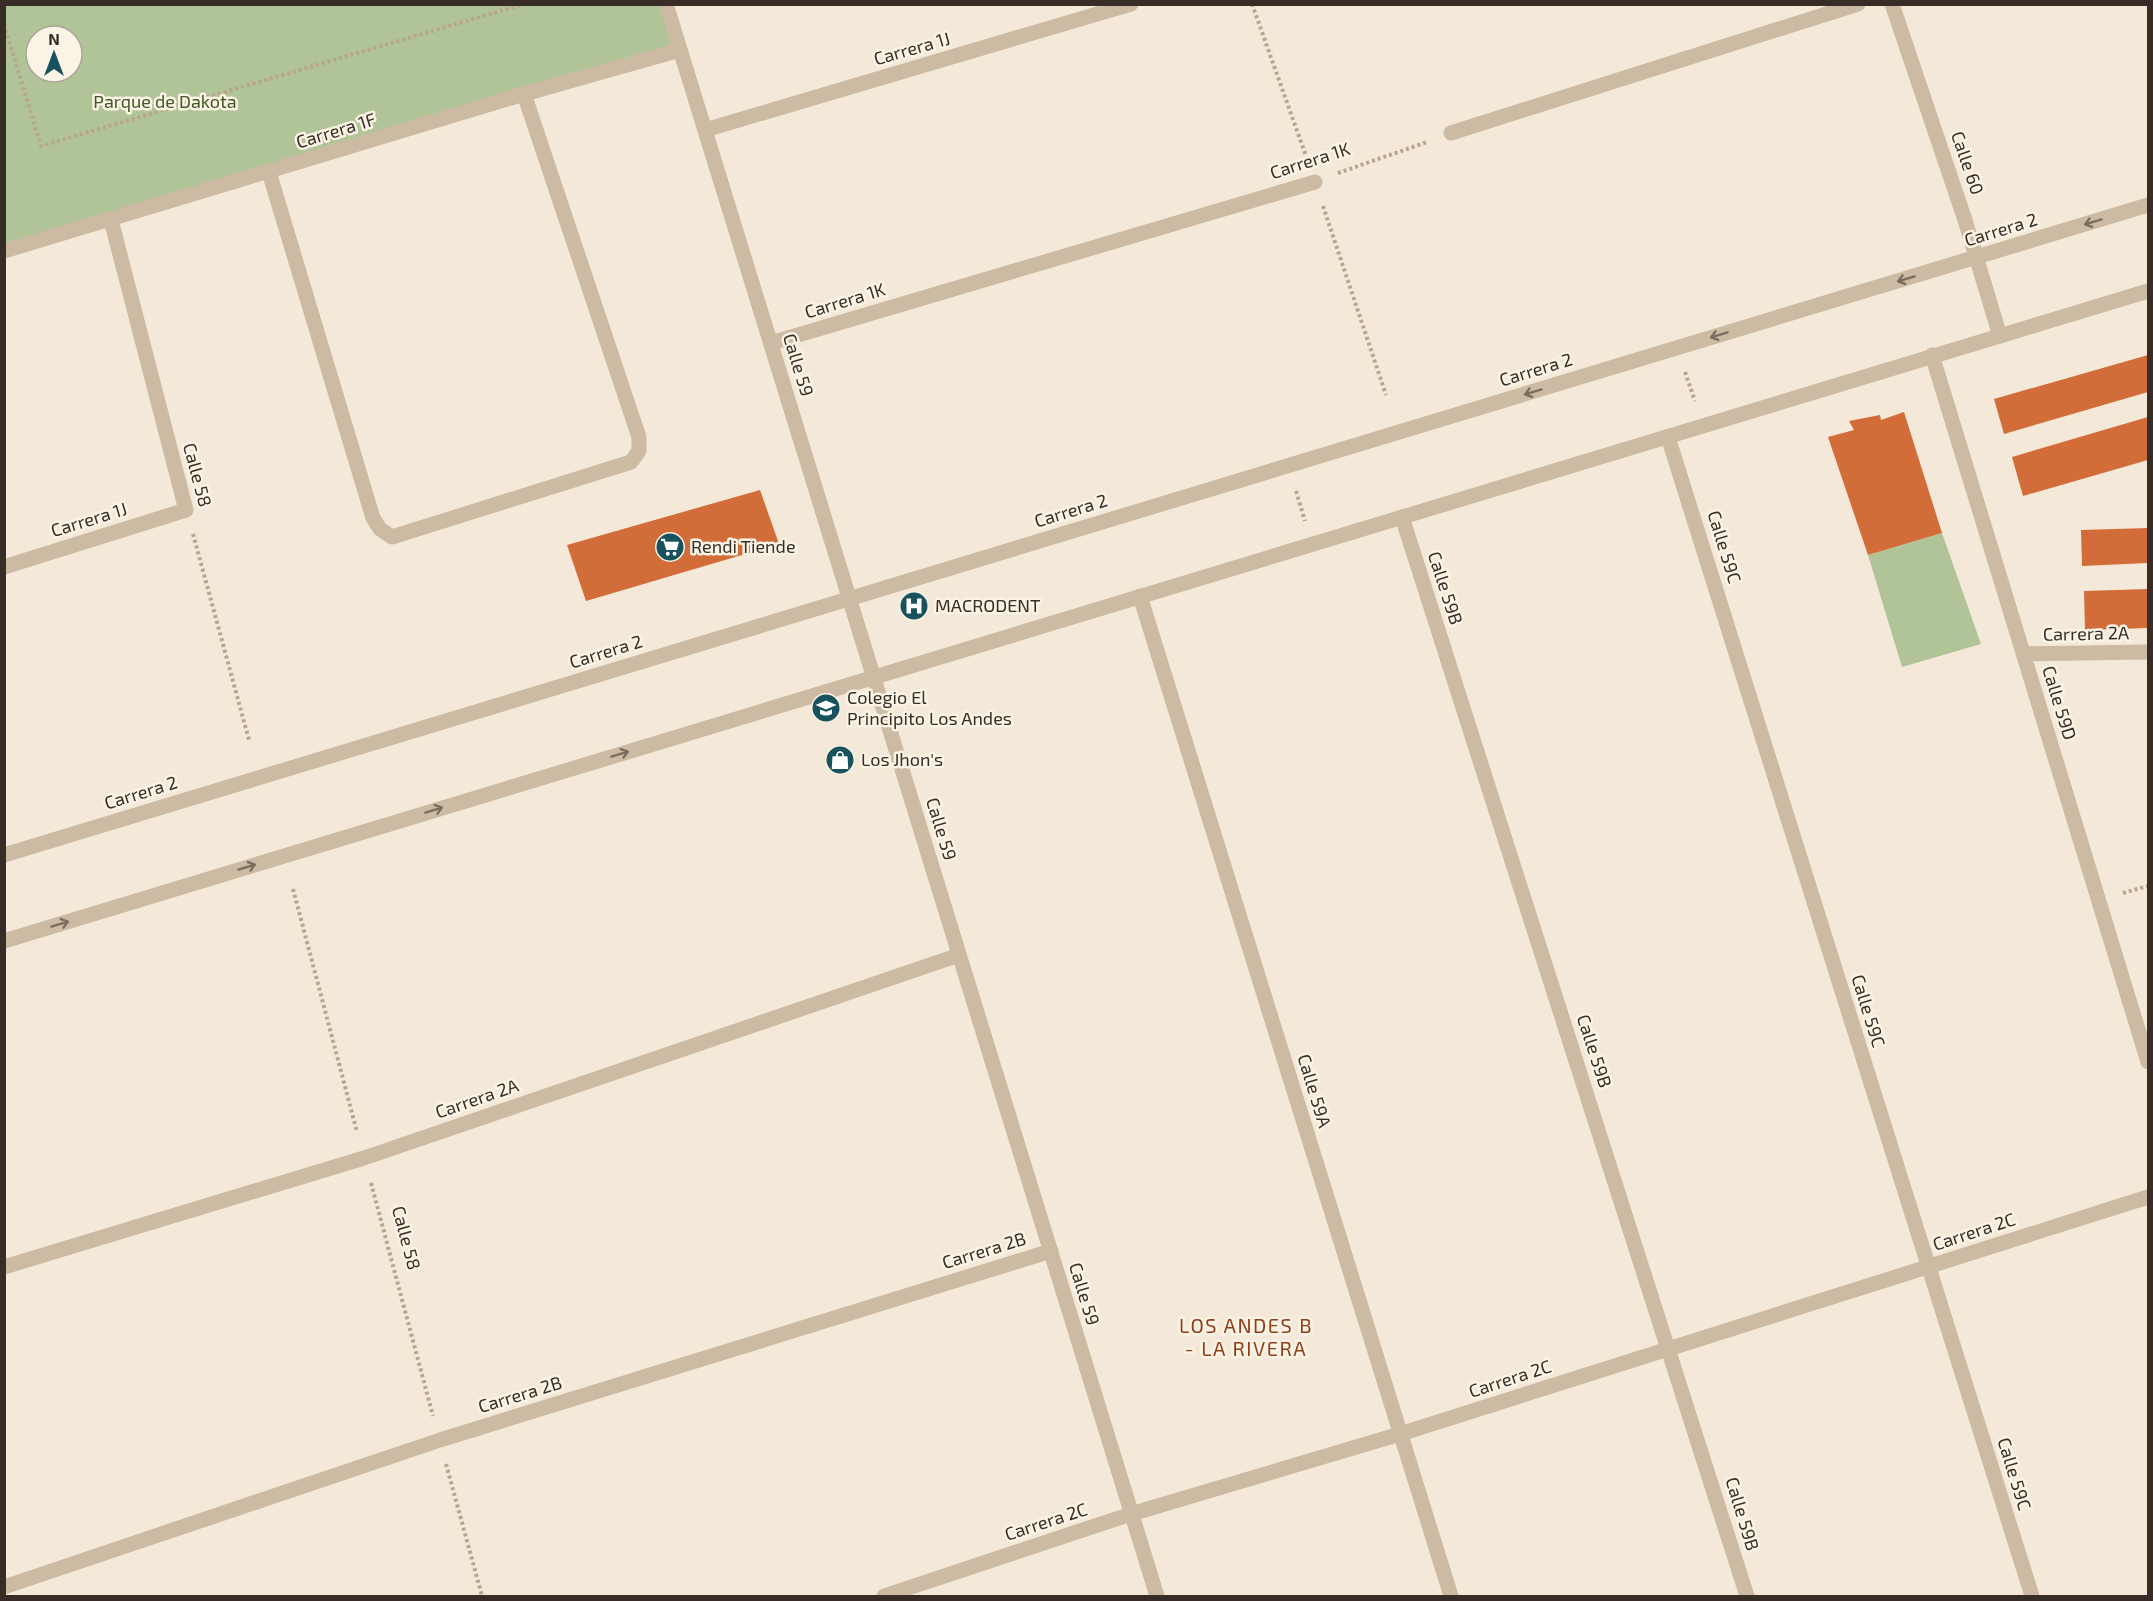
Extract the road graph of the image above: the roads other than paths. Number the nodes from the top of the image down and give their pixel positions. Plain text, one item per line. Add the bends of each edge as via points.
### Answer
1 (666, 4) edge
2 (1131, 4) edge
3 (1858, 4) edge
4 (1892, 4) edge
5 (680, 50) junction
6 (524, 94) junction
7 (705, 130) junction
8 (1452, 133) road end
9 (269, 172) junction
10 (1315, 182) road end
11 (2148, 206) edge
12 (111, 220) junction
13 (4, 251) edge
14 (1977, 257) junction
15 (2148, 291) edge
16 (2000, 336) junction
17 (771, 343) junction
18 (1932, 355) junction
19 (1668, 436) junction
20 (186, 510) joint
21 (1402, 517) junction
22 (4, 567) edge
23 (1140, 596) junction
24 (850, 599) junction
25 (2148, 652) edge
26 (2023, 654) junction
27 (873, 677) junction
28 (4, 855) edge
29 (4, 940) edge
30 (959, 956) junction
31 (2148, 1062) edge
32 (2148, 1197) edge
33 (1051, 1251) junction
34 (1928, 1267) junction
35 (4, 1268) edge
36 (1669, 1349) junction
37 (1400, 1434) junction
38 (1131, 1514) junction
39 (4, 1587) edge
40 (884, 1596) edge
41 (1157, 1596) edge
42 (1450, 1596) edge
43 (1747, 1596) edge
44 (2032, 1596) edge

1 - 5 street, Calle 59
2 - 7 street, Carrera 1J
3 - 8 street
4 - 14 street, Calle 60
5 - 6 street, Carrera 1F
5 - 7 street, Calle 59
6 - 9 street, Carrera 1F
6 - 9 street via 639,437 639,451 631,462 403,534 392,537 373,518
7 - 17 street, Calle 59
9 - 12 street, Carrera 1F
10 - 17 street, Carrera 1K
11 -> 14 street, Carrera 2
12 - 13 street, Carrera 1F
12 - 20 street, Calle 58
14 - 16 street, Calle 60
14 -> 24 street, Carrera 2
15 - 16 street
16 - 18 street
17 - 24 street, Calle 59
18 - 19 street
18 - 26 street, Calle 59D
19 - 21 street
19 - 34 street, Calle 59C
20 - 22 street, Carrera 1J
21 - 23 street
21 - 36 street, Calle 59B
23 - 27 street
23 - 37 street, Calle 59A
24 - 27 street, Calle 59
24 - 28 street, Carrera 2
25 - 26 street, Carrera 2A
26 - 31 street, Calle 59D
29 -> 27 street
27 - 30 street, Calle 59
30 - 33 street, Calle 59
30 - 35 street, Carrera 2A via 364,1158
32 - 34 street, Carrera 2C
33 - 38 street, Calle 59
33 - 39 street, Carrera 2B via 440,1440
34 - 36 street, Carrera 2C
34 - 44 street, Calle 59C
36 - 37 street, Carrera 2C
36 - 43 street, Calle 59B
37 - 38 street, Carrera 2C
37 - 42 street, Calle 59A
38 - 40 street, Carrera 2C
38 - 41 street, Calle 59

